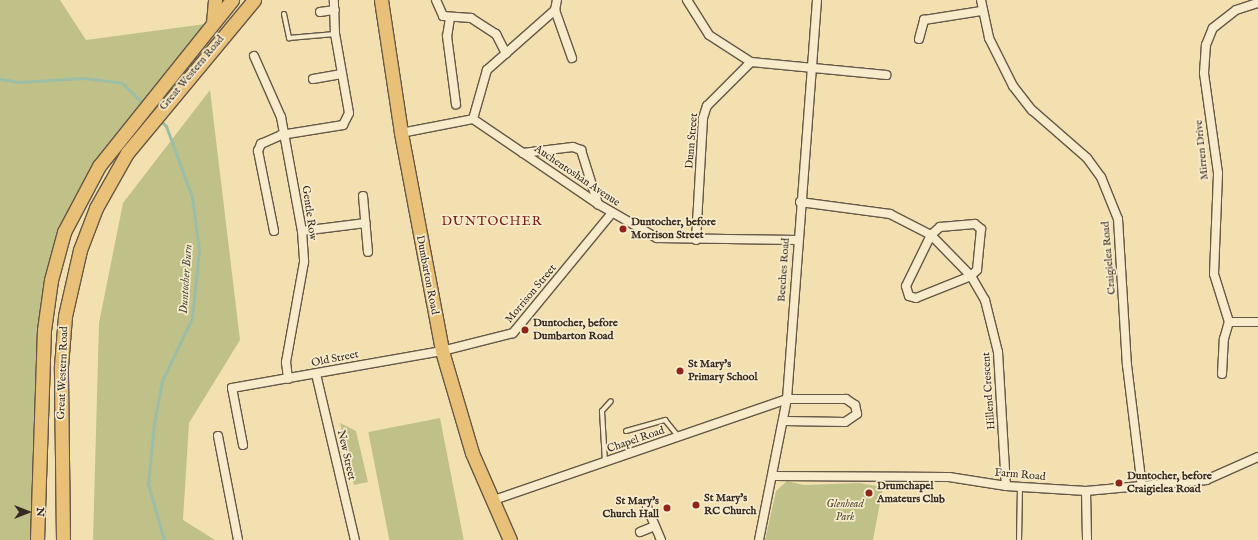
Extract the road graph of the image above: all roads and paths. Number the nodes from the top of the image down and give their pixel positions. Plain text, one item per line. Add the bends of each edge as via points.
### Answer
1 (216, 0) edge
2 (232, 0) edge
3 (254, 0) edge
4 (334, 0) edge
5 (381, 0) edge
6 (436, 0) edge
7 (557, 0) edge
8 (687, 0) edge
9 (817, 0) edge
10 (981, 0) edge
11 (1258, 3) edge
12 (335, 10) junction
13 (555, 10) junction
14 (981, 11) junction
15 (320, 12) dead end
16 (284, 14) dead end
17 (450, 18) junction
18 (213, 23) junction
19 (335, 34) junction
20 (919, 39) dead end
21 (506, 54) junction
22 (254, 56) dead end
23 (572, 58) dead end
24 (751, 62) junction
25 (813, 69) junction
26 (342, 74) junction
27 (886, 76) dead end
28 (313, 79) dead end
29 (456, 104) dead end
30 (473, 119) junction
31 (401, 133) junction
32 (286, 134) junction
33 (523, 154) junction
34 (363, 196) dead end
35 (800, 202) junction
36 (598, 204) junction
37 (612, 213) junction
38 (366, 224) junction
39 (274, 231) dead end
40 (302, 231) junction
41 (931, 235) junction
42 (696, 240) junction
43 (797, 240) junction
44 (368, 252) dead end
45 (971, 276) junction
46 (1229, 322) junction
47 (1258, 322) edge
48 (442, 351) junction
49 (316, 374) junction
50 (1222, 374) dead end
51 (288, 379) junction
52 (787, 399) junction
53 (611, 401) dead end
54 (785, 421) junction
55 (626, 431) dead end
56 (218, 436) dead end
57 (678, 437) junction
58 (243, 445) dead end
59 (1258, 457) edge
60 (605, 462) junction
61 (774, 476) junction
62 (1006, 486) junction
63 (1020, 487) junction
64 (1142, 487) junction
65 (1086, 491) junction
66 (491, 501) junction
67 (647, 507) dead end
68 (655, 526) junction
69 (640, 532) dead end
70 (37, 540) edge
71 (63, 540) edge
72 (238, 540) edge
73 (355, 540) edge
74 (510, 540) edge
75 (661, 540) edge
76 (759, 540) edge
77 (1019, 540) edge
78 (1087, 540) edge

1 - 18 main road
2 - 18 main road, Great Western Road
3 - 71 main road, Great Western Road via 145,128 96,208 70,292 61,366
4 - 12 street
5 - 31 main road, Dumbarton Road
6 - 17 street via 443,16
7 - 13 street
8 - 24 street via 709,35
9 - 25 street, Beeches Road
10 - 14 street, Craigielea Road
11 - 46 street, Mirren Drive via 1236,10 1213,28 1206,45 1204,74 1218,173 1214,274
12 - 15 street
12 - 19 street
13 - 21 street
13 - 23 street
14 - 20 street via 924,20
14 - 64 street, Craigielea Road via 996,55 1013,86 1032,110 1087,158 1101,177 1118,219 1127,365
16 - 19 lane via 289,38
17 - 21 street via 471,18 496,34
17 - 29 street via 447,36
18 - 70 main road, Great Western Road via 98,166 73,211 51,280 42,361
19 - 26 street
21 - 30 street via 487,70
22 - 32 street, Gentle Row
24 - 25 street
24 - 42 street, Dunn Street via 707,106 703,118
25 - 27 street
25 - 35 street, Beeches Road
26 - 28 street
26 - 32 street via 349,113 343,125
30 - 31 street
30 - 33 street, Auchentoshan Avenue
31 - 48 main road, Dumbarton Road
32 - 39 street via 267,140 258,152
32 - 40 street, Gentle Row
33 - 36 street, Auchentoshan Avenue
33 - 36 street via 573,147 581,150
34 - 38 street
35 - 41 street, Hillend Crescent via 890,214
35 - 43 street, Beeches Road
36 - 37 street, Auchentoshan Avenue
37 - 42 street, Auchentoshan Avenue via 657,238
37 - 48 street, Morrison Street via 513,333
38 - 40 street
38 - 44 street
40 - 51 street, Gentle Row via 304,262 286,362
41 - 45 street, Hillend Crescent
41 - 45 street via 940,227 975,224 981,229 977,270
41 - 45 street via 906,286 909,296 916,298
42 - 43 street, Auchentoshan Avenue
43 - 52 street, Beeches Road
45 - 62 street, Hillend Crescent via 986,300 998,352
46 - 47 street
46 - 50 street via 1224,338
48 - 49 street, Old Street
48 - 66 main road, Dumbarton Road via 472,453
49 - 51 street, Old Street
49 - 73 street, New Street
51 - 58 street, Old Street via 232,388
52 - 54 street, Beeches Road
52 - 54 street, Chapel Road via 846,399 855,405 857,414 845,422
52 - 57 street, Chapel Road
53 - 60 lane via 602,411
54 - 61 street, Beeches Road
55 - 57 lane via 665,420
56 - 72 street
57 - 60 street, Chapel Road
59 - 64 street, Farm Road via 1206,480
60 - 66 street, Chapel Road
61 - 62 street, Farm Road via 949,477
61 - 76 street, Beeches Road
62 - 63 street, Farm Road
63 - 65 street, Farm Road
63 - 77 lane
64 - 65 street, Farm Road
65 - 78 street
66 - 74 main road, Dumbarton Road
67 - 68 street
68 - 69 street
68 - 75 street

